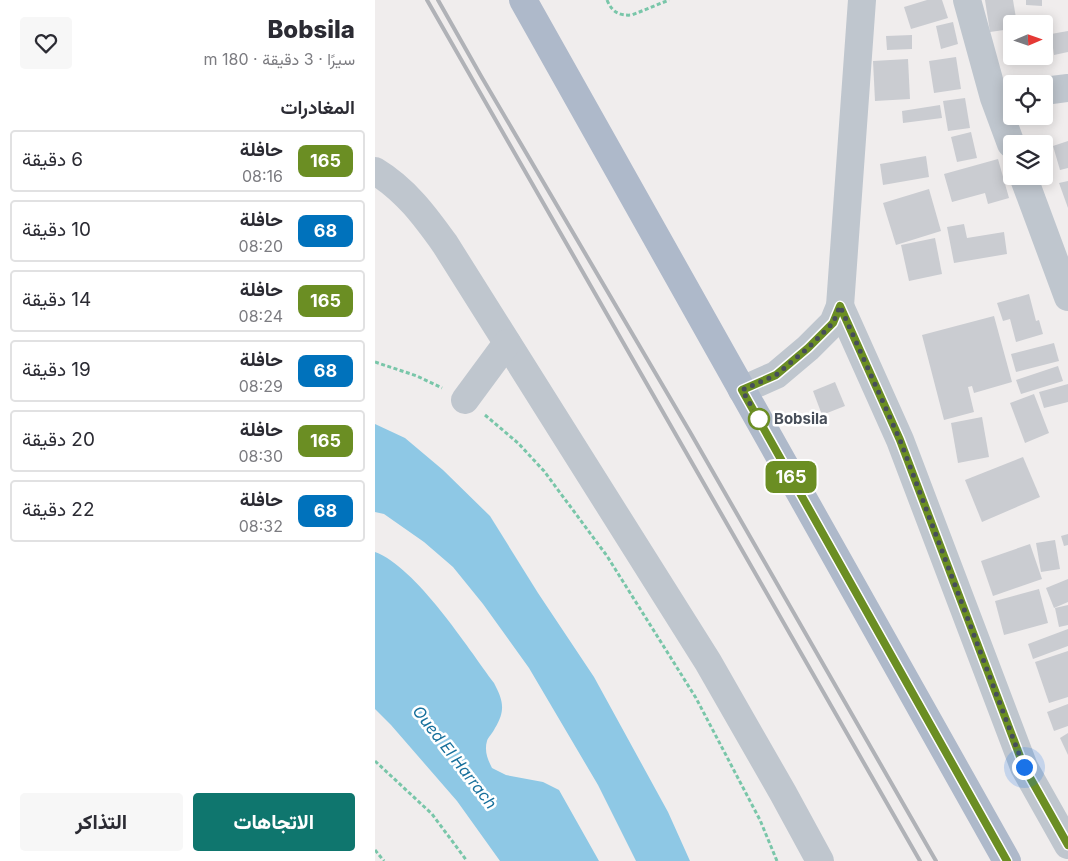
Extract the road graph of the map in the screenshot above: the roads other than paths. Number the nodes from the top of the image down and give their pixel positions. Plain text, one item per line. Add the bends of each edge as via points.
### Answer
1 (523, 0) edge
2 (862, 0) edge
3 (967, 0) edge
4 (1068, 88) edge
5 (1053, 90) edge
6 (1003, 97) edge
7 (375, 171) edge
8 (1026, 185) edge
9 (1068, 296) edge
10 (840, 306) junction
11 (507, 343) junction
12 (742, 390) junction
13 (465, 400) road end
14 (1068, 845) edge
15 (819, 861) edge
16 (1007, 861) edge

1 - 12 main road
2 - 10 street
3 - 6 street
4 - 5 street
7 - 11 street via 403,192 425,216
8 - 9 street
10 - 12 street via 833,323 808,348 776,375
10 - 14 street via 900,440 1024,767
11 - 13 street
11 - 15 street via 708,662
12 - 16 main road

